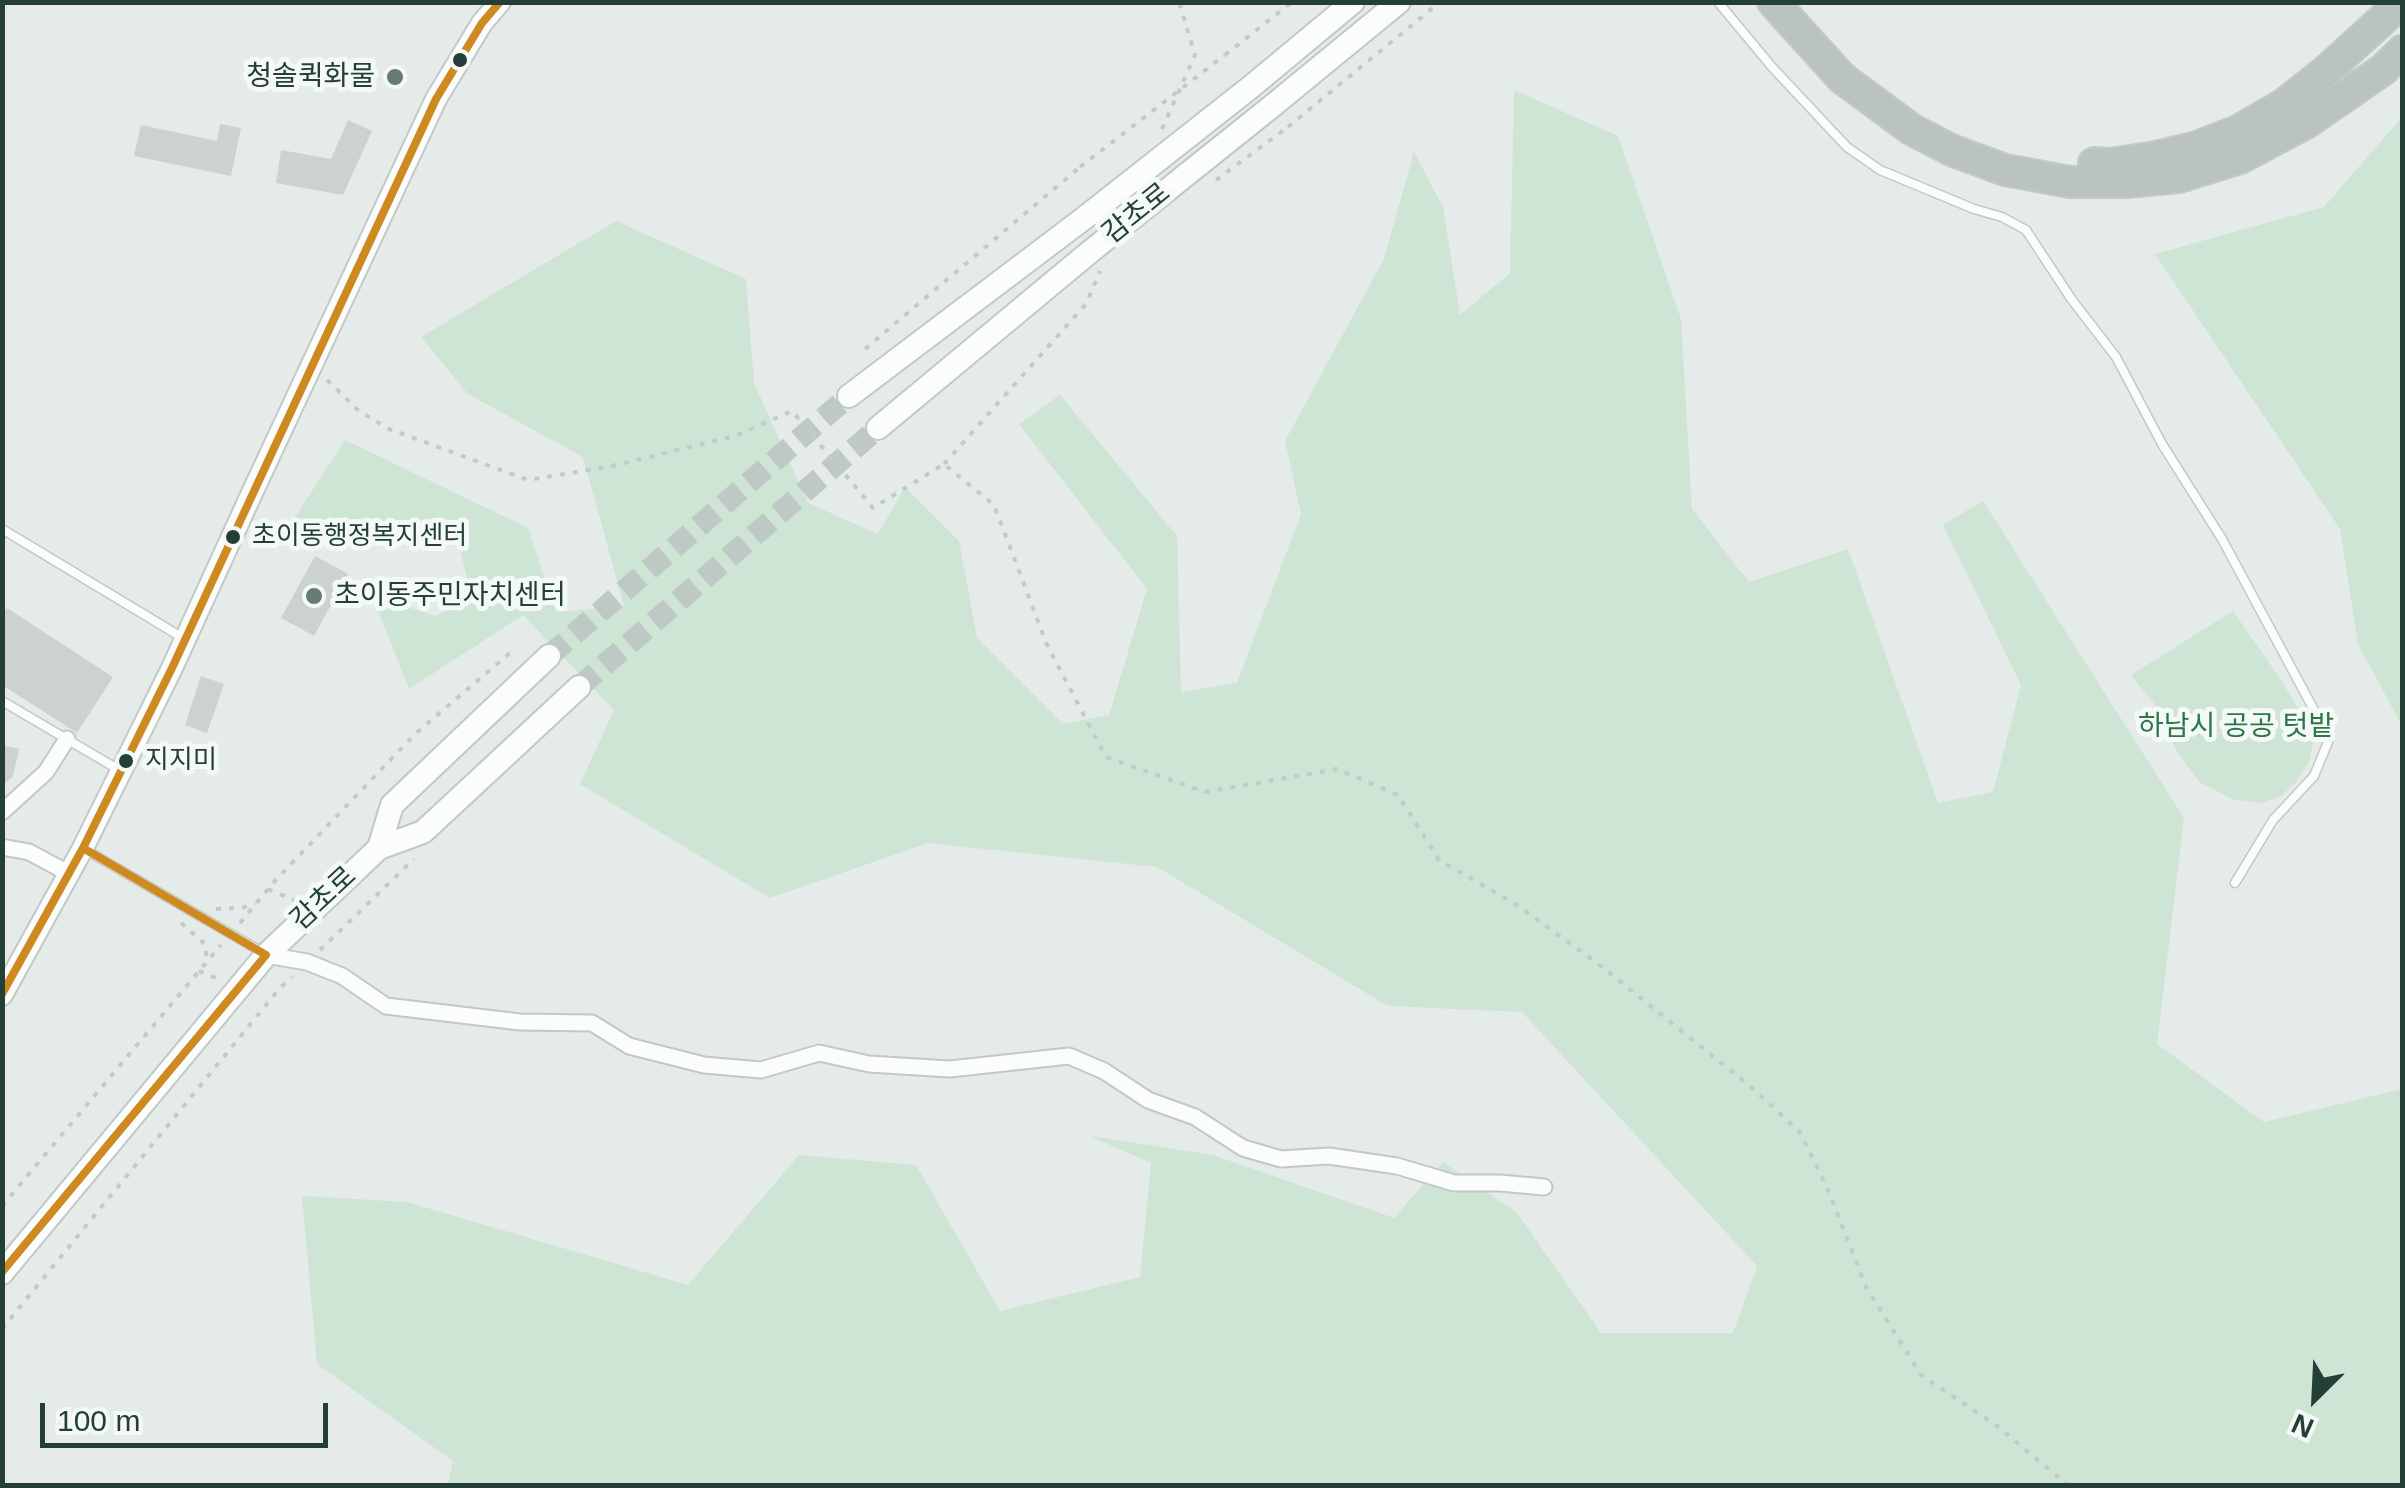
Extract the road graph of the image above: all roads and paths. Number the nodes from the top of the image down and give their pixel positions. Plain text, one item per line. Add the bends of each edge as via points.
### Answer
1 (500, 2) edge
2 (1292, 2) edge
3 (1352, 2) edge
4 (1399, 2) edge
5 (1440, 2) edge
6 (1718, 2) edge
7 (1773, 2) edge
8 (1792, 2) edge
9 (484, 13) edge
10 (2395, 14) edge
11 (2402, 52) edge
12 (2306, 123) junction
13 (1288, 127) dead end
14 (865, 349) dead end
15 (308, 375) junction
16 (849, 396) tunnel mouth
17 (878, 428) tunnel mouth
18 (2, 530) edge
19 (185, 640) junction
20 (510, 653) dead end
21 (549, 656) tunnel mouth
22 (578, 687) tunnel mouth
23 (2, 701) edge
24 (67, 739) junction
25 (121, 771) junction
26 (2, 812) edge
27 (2, 848) edge
28 (83, 848) junction
29 (378, 848) junction
30 (415, 858) dead end
31 (68, 873) junction
32 (2235, 883) dead end
33 (256, 904) junction
34 (213, 909) dead end
35 (168, 915) dead end
36 (231, 934) junction
37 (266, 955) junction
38 (207, 962) junction
39 (307, 962) junction
40 (2, 995) edge
41 (1544, 1187) dead end
42 (2, 1206) edge
43 (2, 1274) edge
44 (2, 1329) edge
45 (2069, 1486) edge

1 - 9 street
2 - 14 path, bridge via 1080,167
3 - 16 main road, 감초로, bridge via 1087,216
4 - 17 main road, 감초로, bridge
5 - 13 path
6 - 32 lane via 1847,147 1880,170 2026,230 2116,357 2222,539 2328,742 2314,776 2273,820
7 - 12 highway via 1872,102 1951,150 2005,170 2070,182 2180,177 2240,158
8 - 10 highway via 1846,64 1938,130 2017,156 2110,164 2197,147 2238,131 2284,104
9 - 15 street via 436,99
10 - 12 highway
11 - 12 highway
15 - 19 street
15 - 45 path via 328,380 389,429 528,480 735,436 792,411 873,508 944,464 994,505 1046,645 1106,756 1205,792 1336,769 1398,795 1439,860 1597,963 1800,1132 1866,1286 1921,1376 1997,1426
18 - 19 lane
19 - 25 street
20 - 33 path via 415,734
21 - 29 main road, 감초로 via 392,805
22 - 29 main road, 감초로 via 423,832
23 - 24 lane
24 - 25 lane
24 - 26 street via 46,772
25 - 28 street
27 - 31 street via 29,852
28 - 31 street
28 - 36 lane
29 - 37 main road, 감초로
30 - 39 path
31 - 40 street
33 - 34 path
33 - 36 path
35 - 38 path via 205,944
36 - 37 lane
36 - 38 path
37 - 39 street
37 - 43 main road, 감초로
38 - 42 path
39 - 41 street via 386,1006 592,1023 629,1046 704,1065 761,1070 819,1054 950,1069 1069,1056 1243,1148 1281,1158 1329,1156 1396,1166 1454,1183
39 - 44 path

